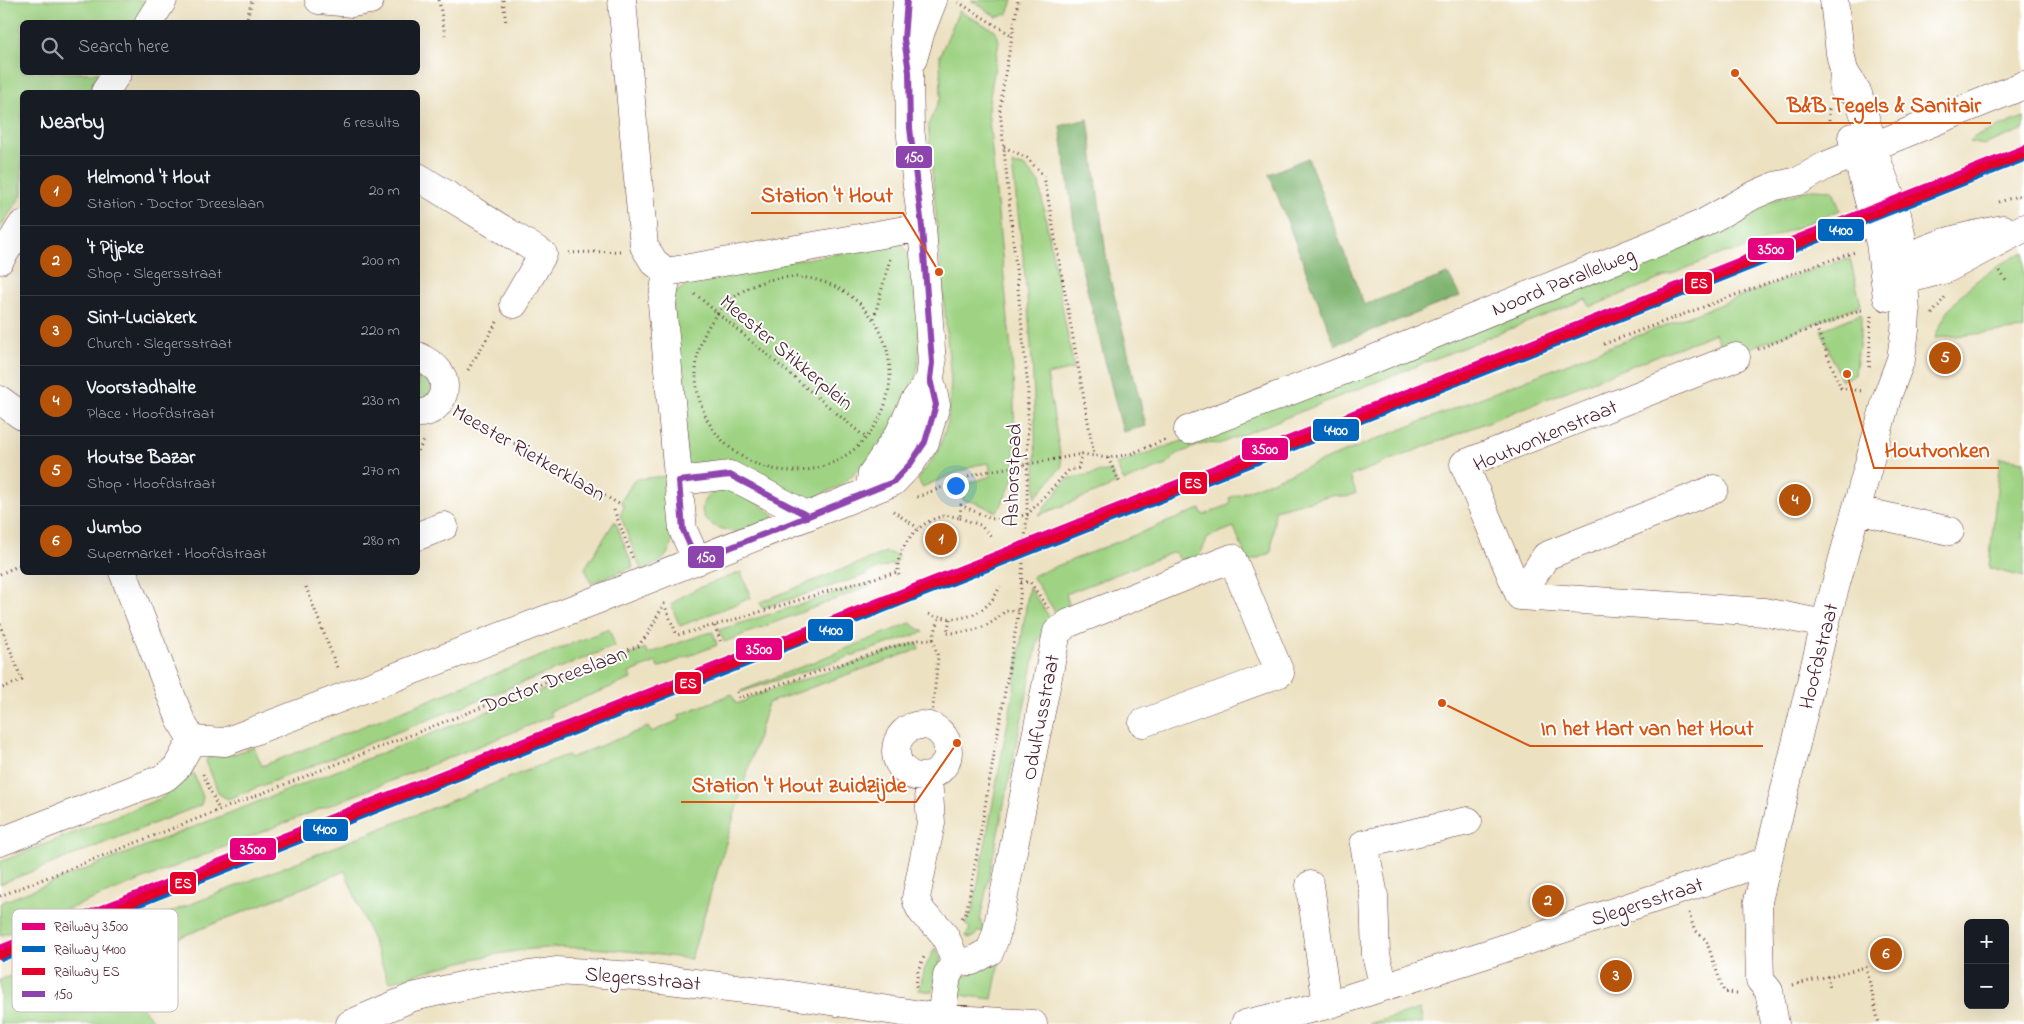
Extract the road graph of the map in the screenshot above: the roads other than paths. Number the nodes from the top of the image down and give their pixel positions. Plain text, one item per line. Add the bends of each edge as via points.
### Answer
1 (163, 0) edge
2 (319, 0) edge
3 (370, 0) edge
4 (622, 0) edge
5 (906, 0) edge
6 (933, 0) edge
7 (1834, 0) edge
8 (150, 20) edge
9 (909, 72) junction
10 (116, 75) edge
11 (2024, 85) edge
12 (106, 90) edge
13 (1865, 150) junction
14 (420, 178) edge
15 (2024, 227) edge
16 (20, 228) edge
17 (909, 229) junction
18 (0, 260) edge
19 (667, 272) junction
20 (1897, 272) junction
21 (516, 300) road end
22 (420, 357) edge
23 (1736, 357) road end
24 (434, 399) edge
25 (0, 400) edge
26 (20, 415) edge
27 (1188, 430) road end
28 (679, 481) junction
29 (1714, 489) dead end
30 (1857, 510) junction
31 (808, 516) junction
32 (444, 526) dead end
33 (1950, 531) dead end
34 (420, 535) edge
35 (697, 560) junction
36 (123, 575) edge
37 (1520, 596) junction
38 (1825, 624) junction
39 (1143, 723) dead end
40 (192, 740) junction
41 (928, 777) junction
42 (1468, 821) dead end
43 (0, 842) edge
44 (1766, 861) junction
45 (1310, 885) dead end
46 (955, 962) junction
47 (1384, 987) junction
48 (1327, 1005) junction
49 (941, 1021) edge
50 (350, 1024) edge
51 (1033, 1024) edge
52 (1245, 1024) edge
53 (1775, 1024) edge

1 - 8 street
2 - 3 street via 352,3
4 - 19 street via 644,246 654,262
5 - 9 street via 904,39
6 - 9 street
7 - 13 street, Hoofdstraat via 1844,71 1843,107
9 - 17 street
10 - 12 street
11 - 13 street, Noord Parallelweg
13 - 20 street, Hoofdstraat via 1880,243
13 - 27 street, Noord Parallelweg via 1825,166 1799,181 1775,186 1752,196 1702,224 1374,359
14 - 21 street via 544,254
15 - 20 street via 1944,242
16 - 18 street
17 - 19 street
17 - 31 street via 932,363 930,378 872,474 869,490
19 - 28 street via 662,304
20 - 30 street, Hoofdstraat
22 - 24 street, Meester Rietkerklaan via 435,367
23 - 37 street, Houtvonkenstraat via 1464,464
25 - 26 street
28 - 31 street via 730,475
28 - 35 street via 683,530
29 - 37 street via 1546,556
30 - 33 street
30 - 38 street, Hoofdstraat
31 - 35 street
32 - 34 street
35 - 40 street via 225,742
36 - 40 street via 181,721
37 - 38 street via 1764,612
38 - 44 street, Hoofdstraat
39 - 46 street, Odulfusstraat via 1280,672 1232,558 1069,623 1057,632 996,935 990,951 972,961
40 - 43 street via 177,767 166,777
41 - 41 street via 942,768 948,753 944,736 931,726 919,724 907,728 898,738 897,762 904,772
41 - 46 street via 931,823 916,898 924,916 944,934
42 - 47 street via 1364,844 1374,896 1376,955
44 - 47 street, Slegersstraat
44 - 53 street, Hoofdstraat via 1773,898 1775,975 1769,991
45 - 48 street
46 - 49 street via 947,976
47 - 48 street, Slegersstraat
48 - 52 street, Slegersstraat
49 - 50 street, Slegersstraat via 912,1013 778,993 636,976 556,971 475,983 413,997
49 - 51 street, Slegersstraat

